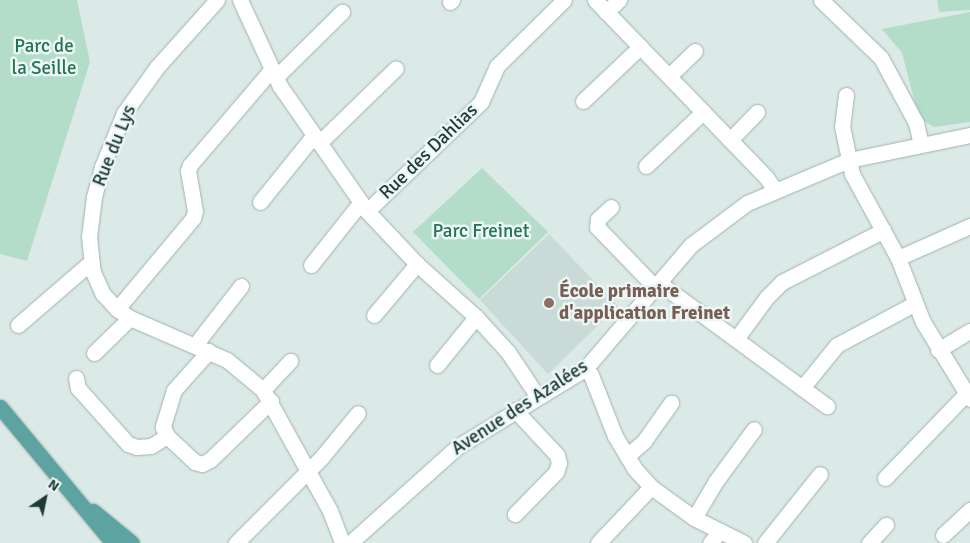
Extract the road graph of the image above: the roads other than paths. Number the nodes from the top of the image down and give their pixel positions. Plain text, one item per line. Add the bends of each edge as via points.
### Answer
1 (218, 0) edge
2 (240, 0) edge
3 (564, 0) edge
4 (594, 0) edge
5 (619, 0) edge
6 (821, 0) edge
7 (342, 12) dead end
8 (606, 12) junction
9 (640, 47) junction
10 (694, 51) dead end
11 (396, 68) dead end
12 (274, 73) junction
13 (669, 76) junction
14 (846, 95) dead end
15 (583, 101) dead end
16 (703, 112) junction
17 (757, 112) dead end
18 (970, 135) edge
19 (317, 139) junction
20 (730, 140) junction
21 (922, 144) junction
22 (848, 160) junction
23 (646, 166) dead end
24 (775, 190) junction
25 (260, 202) dead end
26 (364, 207) junction
27 (611, 207) dead end
28 (970, 226) edge
29 (884, 230) junction
30 (898, 258) junction
31 (91, 262) junction
32 (416, 264) junction
33 (311, 265) dead end
34 (656, 283) junction
35 (241, 286) dead end
36 (916, 303) junction
37 (117, 309) junction
38 (374, 315) dead end
39 (476, 317) junction
40 (130, 318) junction
41 (18, 326) dead end
42 (970, 331) edge
43 (736, 339) junction
44 (202, 348) junction
45 (938, 350) junction
46 (94, 353) dead end
47 (290, 361) dead end
48 (437, 365) dead end
49 (586, 370) junction
50 (76, 378) dead end
51 (802, 388) junction
52 (267, 395) junction
53 (538, 397) junction
54 (967, 397) edge
55 (671, 403) dead end
56 (827, 406) dead end
57 (0, 407) edge
58 (515, 410) junction
59 (358, 413) dead end
60 (754, 429) dead end
61 (166, 436) junction
62 (626, 456) junction
63 (308, 470) junction
64 (820, 474) dead end
65 (885, 478) dead end
66 (651, 487) junction
67 (71, 493) junction
68 (970, 510) edge
69 (515, 514) dead end
70 (694, 518) junction
71 (886, 525) dead end
72 (720, 531) junction
73 (942, 534) dead end
74 (113, 543) edge
75 (132, 543) edge
76 (236, 543) edge
77 (342, 543) edge
78 (350, 543) edge
79 (598, 543) edge
80 (710, 543) edge
81 (744, 543) edge
82 (765, 543) edge
83 (869, 543) edge

1 - 31 street, Rue du Lys via 157,67 124,113 94,196
2 - 12 street
3 - 26 street, Rue des Dahlias via 497,66 481,102
4 - 8 street
5 - 8 street
6 - 21 street via 882,58 916,123
7 - 12 street
8 - 9 street
9 - 13 street
9 - 15 street
10 - 13 street
11 - 19 street
12 - 19 street
12 - 37 street via 190,165 193,218
13 - 16 street
14 - 22 street via 842,126
16 - 20 street
16 - 23 street
17 - 20 street
18 - 21 street, Avenue des Azalées
19 - 25 street
19 - 26 street
20 - 24 street
21 - 22 street, Avenue des Azalées
22 - 24 street, Avenue des Azalées
22 - 29 street via 852,174
24 - 34 street, Avenue des Azalées via 746,203 717,223 691,245
26 - 32 street
26 - 33 street, Rue des Dahlias
27 - 34 street via 595,223 596,227 651,283
28 - 30 street
29 - 30 street
29 - 43 street via 782,282
30 - 36 street
31 - 37 street, Rue du Lys via 96,283
31 - 41 street
32 - 38 street
32 - 39 street
34 - 43 street
34 - 49 street, Avenue des Azalées
35 - 44 street
36 - 45 street
36 - 51 street via 837,344
37 - 40 street, Rue du Lys
39 - 48 street
39 - 53 street via 514,359
40 - 44 street, Rue du Lys
40 - 46 street
42 - 45 street
43 - 51 street
44 - 52 street, Rue du Lys via 243,370
44 - 61 street via 174,390 164,416
45 - 54 street
47 - 52 street
49 - 53 street, Avenue des Azalées
49 - 62 street
50 - 61 street via 78,388 128,444 151,446
51 - 56 street
52 - 61 street via 202,464 195,462
52 - 63 street, Rue du Lys
53 - 58 street, Avenue des Azalées
54 - 65 street
55 - 62 street via 644,441
57 - 67 main road
58 - 69 street via 557,455 560,463 556,472
58 - 78 street, Avenue des Azalées via 457,447
59 - 63 street
60 - 70 street
62 - 66 street
63 - 76 street
63 - 77 street, Rue du Lys
64 - 82 street
66 - 70 street
66 - 79 street
67 - 74 main road
67 - 75 main road
68 - 73 street
70 - 72 street
71 - 83 street
72 - 80 street
72 - 81 street

